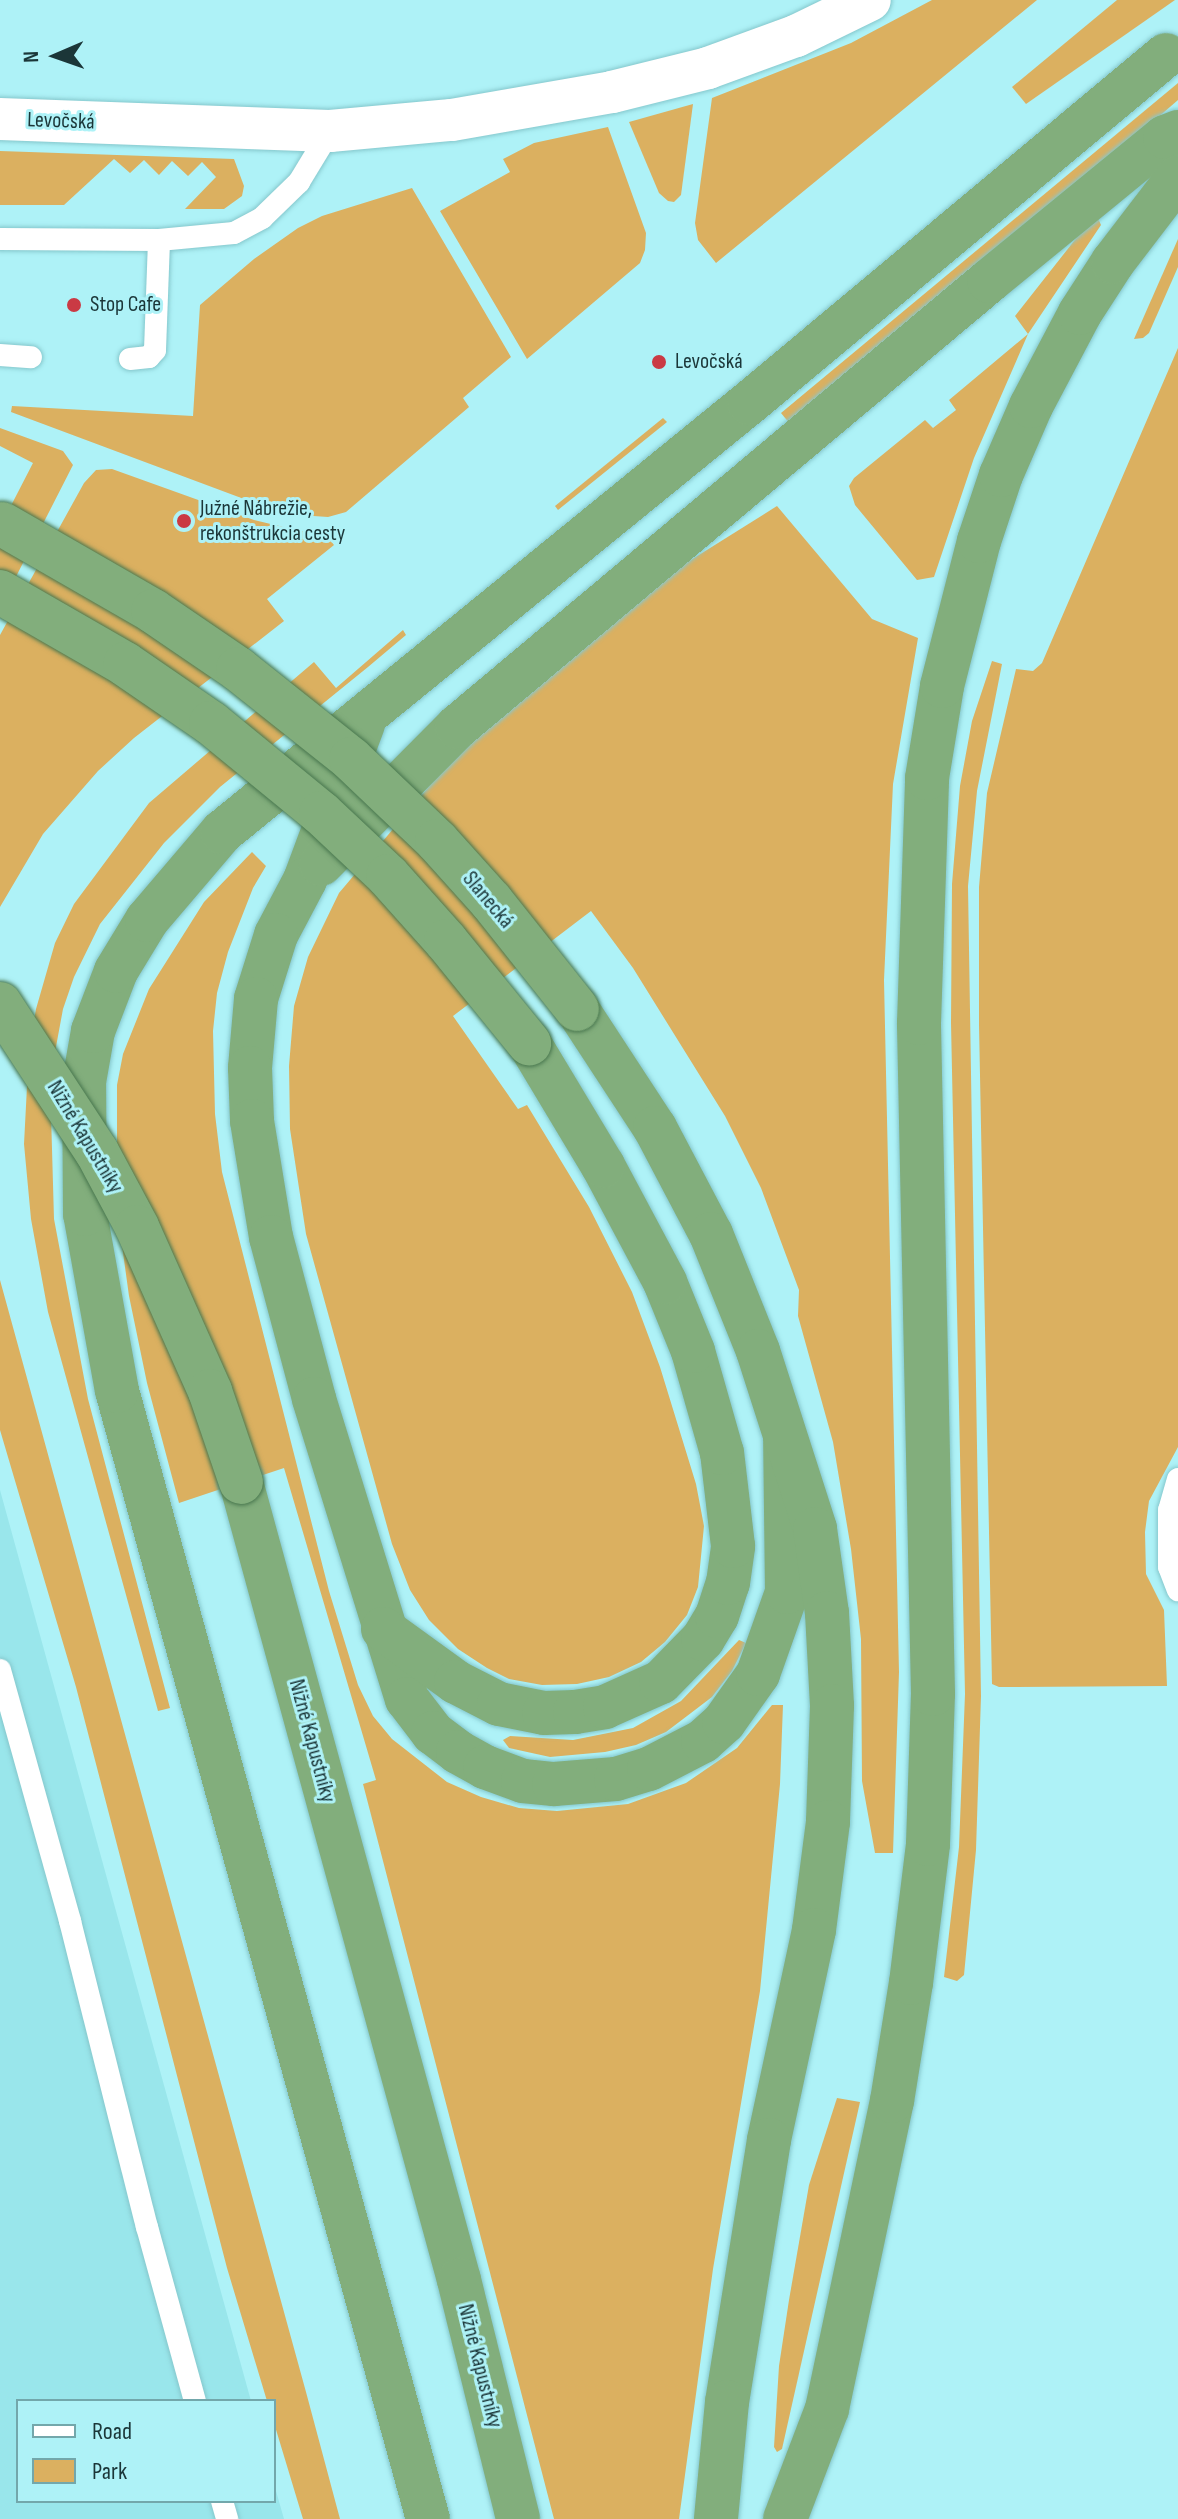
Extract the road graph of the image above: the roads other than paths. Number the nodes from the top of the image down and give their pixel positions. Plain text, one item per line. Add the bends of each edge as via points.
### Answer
1 (870, 0) edge
2 (1166, 55) dead end
3 (0, 119) edge
4 (330, 131) junction
5 (1178, 132) edge
6 (1178, 177) edge
7 (0, 239) edge
8 (159, 240) junction
9 (0, 355) edge
10 (31, 357) dead end
11 (130, 359) dead end
12 (1, 523) edge
13 (0, 592) edge
14 (366, 714) junction
15 (305, 880) junction
16 (0, 1004) edge
17 (785, 1439) junction
18 (1178, 1479) edge
19 (1178, 1590) edge
20 (383, 1629) junction
21 (0, 1670) edge
22 (194, 2399) edge
23 (428, 2519) edge
24 (518, 2519) edge
25 (716, 2519) edge
26 (785, 2519) edge

1 - 4 street, Levočská via 796,36 708,68 626,88 452,120
2 - 14 highway
3 - 4 street, Levočská
4 - 8 lane via 299,182 262,218 234,233
5 - 15 highway via 1165,137 834,410 457,727
6 - 26 highway via 1080,313 1031,406 979,541 942,686 927,778 919,1023 933,1694 928,1844 892,2101 827,2409
7 - 8 lane
8 - 11 lane via 155,350 149,357
9 - 10 lane
12 - 17 highway, Slanecká, bridge via 153,611 238,669 351,759 491,901 577,1009 655,1128 711,1234 758,1351
13 - 20 highway, bridge via 125,664 211,723 388,876 529,1043 665,1282 693,1351 722,1453 733,1546 717,1616 703,1639 661,1682 605,1707 544,1713 499,1704 456,1682
14 - 15 highway
14 - 23 highway via 222,832 147,920 116,971 93,1031 84,1082 85,1199 117,1391
15 - 20 highway via 276,935 256,999 252,1121 275,1252
16 - 24 highway, Nižné Kapustníky, bridge via 97,1152 137,1227 210,1391 241,1482 459,2280
17 - 20 highway via 787,1592 758,1674 724,1722 677,1757 616,1779 585,1783 523,1781 485,1767 433,1733 407,1699
17 - 25 highway via 815,1529 827,1613 832,1706 828,1822 814,1930 769,2140 729,2386
18 - 19 lane via 1169,1510 1169,1567
21 - 22 lane

